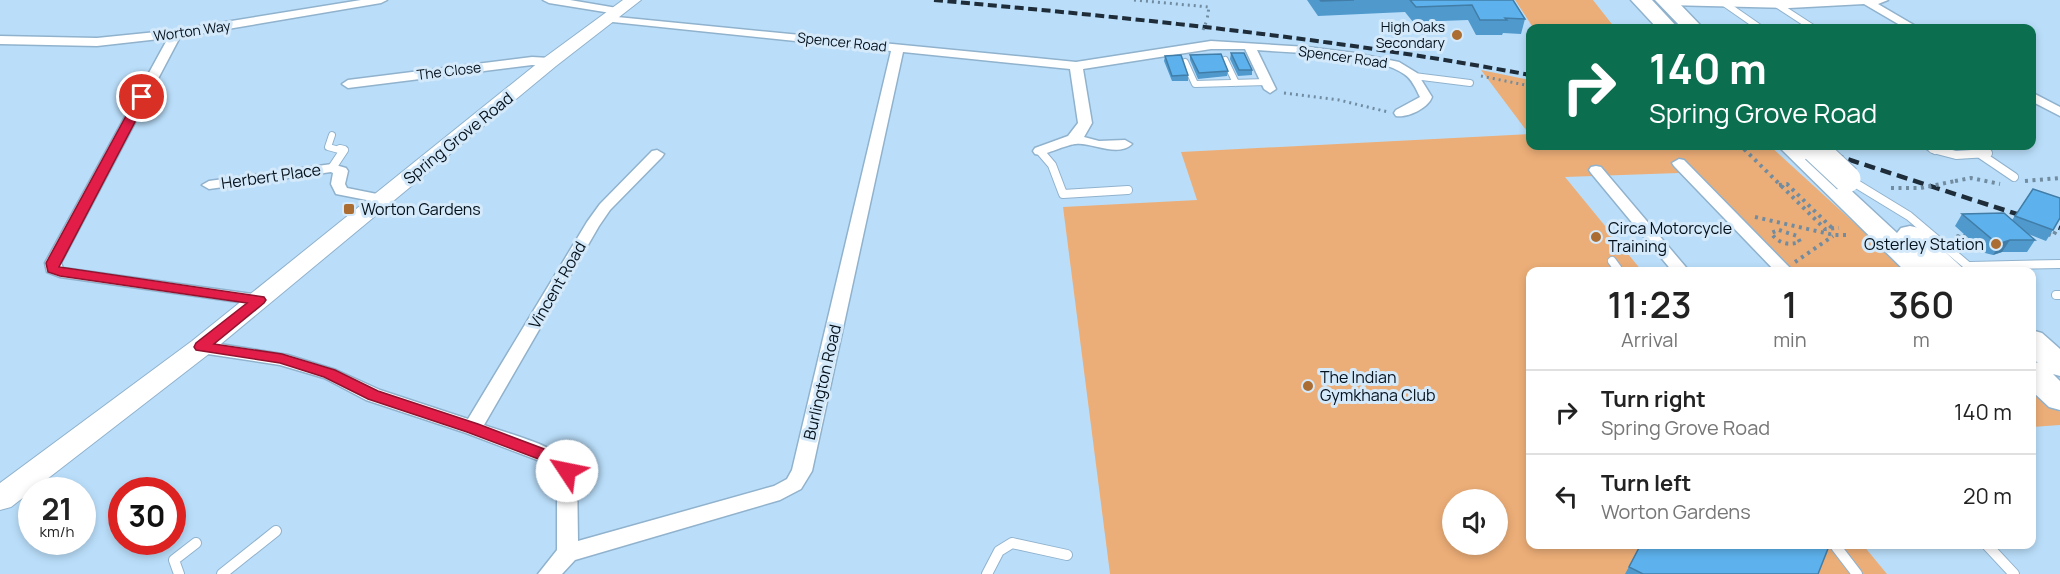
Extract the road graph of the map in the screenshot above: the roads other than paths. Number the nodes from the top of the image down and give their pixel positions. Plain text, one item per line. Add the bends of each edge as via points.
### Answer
1 (381, 0) edge
2 (549, 0) edge
3 (1641, 0) edge
4 (1882, 0) edge
5 (1666, 1) edge
6 (1866, 1) edge
7 (1773, 2) edge
8 (1724, 3) junction
9 (619, 10) edge
10 (1664, 24) edge
11 (1689, 24) edge
12 (1754, 24) edge
13 (1807, 24) edge
14 (1906, 24) edge
15 (176, 34) junction
16 (0, 40) edge
17 (1249, 46) junction
18 (898, 48) junction
19 (1225, 60) edge
20 (550, 62) junction
21 (1185, 62) edge
22 (1076, 66) junction
23 (1414, 76) junction
24 (1236, 83) junction
25 (1470, 83) dead end
26 (348, 84) dead end
27 (1268, 86) joint
28 (2036, 99) edge
29 (2060, 100) edge
30 (2060, 112) edge
31 (1401, 113) road end
32 (332, 135) dead end
33 (1075, 139) junction
34 (1125, 144) dead end
35 (1798, 150) edge
36 (1933, 150) edge
37 (1972, 150) edge
38 (1981, 150) edge
39 (1040, 151) joint
40 (657, 154) dead end
41 (1813, 157) edge
42 (1679, 163) dead end
43 (333, 168) junction
44 (1596, 170) dead end
45 (2014, 177) dead end
46 (209, 185) dead end
47 (1128, 190) dead end
48 (382, 199) junction
49 (1612, 261) dead end
50 (2060, 264) edge
51 (1616, 267) edge
52 (1678, 267) edge
53 (1781, 267) edge
54 (1918, 267) edge
55 (1962, 267) edge
56 (2013, 267) edge
57 (259, 300) junction
58 (2036, 337) edge
59 (2036, 344) edge
60 (201, 347) junction
61 (2060, 364) edge
62 (2036, 377) edge
63 (2060, 399) edge
64 (473, 428) junction
65 (0, 500) edge
66 (276, 531) dead end
67 (196, 543) dead end
68 (1838, 549) edge
69 (1991, 549) edge
70 (568, 553) junction
71 (1068, 555) dead end
72 (178, 574) edge
73 (222, 574) edge
74 (549, 574) edge
75 (987, 574) edge
76 (1857, 574) edge
77 (2014, 574) edge

1 - 15 street, Worton Way
2 - 9 street
3 - 10 highway
4 - 6 street
5 - 8 street
5 - 11 highway
6 - 7 street
6 - 14 street
7 - 8 street
7 - 13 lane
8 - 12 lane
9 - 18 street, Spencer Road
9 - 20 main road, Spring Grove Road
15 - 16 street, Worton Way via 97,42
15 - 57 street via 52,269
17 - 22 street, Spencer Road via 1211,45
17 - 23 street, Spencer Road via 1394,64
17 - 27 street
18 - 22 street, Spencer Road
18 - 70 street, Burlington Road via 802,471 794,484 780,492
19 - 24 lane
20 - 26 street, The Close
20 - 48 main road, Spring Grove Road
21 - 24 lane via 1195,84
22 - 33 street via 1085,123
23 - 25 lane
23 - 31 street via 1426,97 1424,102
24 - 27 lane
28 - 29 street
28 - 30 street
32 - 43 lane via 328,147 344,150
33 - 34 street via 1099,145
33 - 39 street
35 - 41 highway
36 - 37 lane via 1939,154
38 - 45 lane
39 - 47 lane via 1052,165 1063,194
40 - 64 street, Vincent Road via 592,225
41 - 54 highway
41 - 55 highway, bridge
42 - 53 street
43 - 46 street, Herbert Place
43 - 48 street, Herbert Place via 341,171 341,191
44 - 52 street
48 - 57 main road, Spring Grove Road
49 - 51 lane
50 - 56 lane
57 - 60 main road, Spring Grove Road
58 - 61 lane
59 - 61 highway
60 - 64 street via 282,358 330,374 373,395
60 - 65 main road, Spring Grove Road
62 - 63 highway
64 - 70 street via 555,459 567,471
66 - 73 lane
67 - 72 lane via 174,560
68 - 76 lane
69 - 77 lane
70 - 74 street
71 - 75 lane via 1012,543 1003,545

